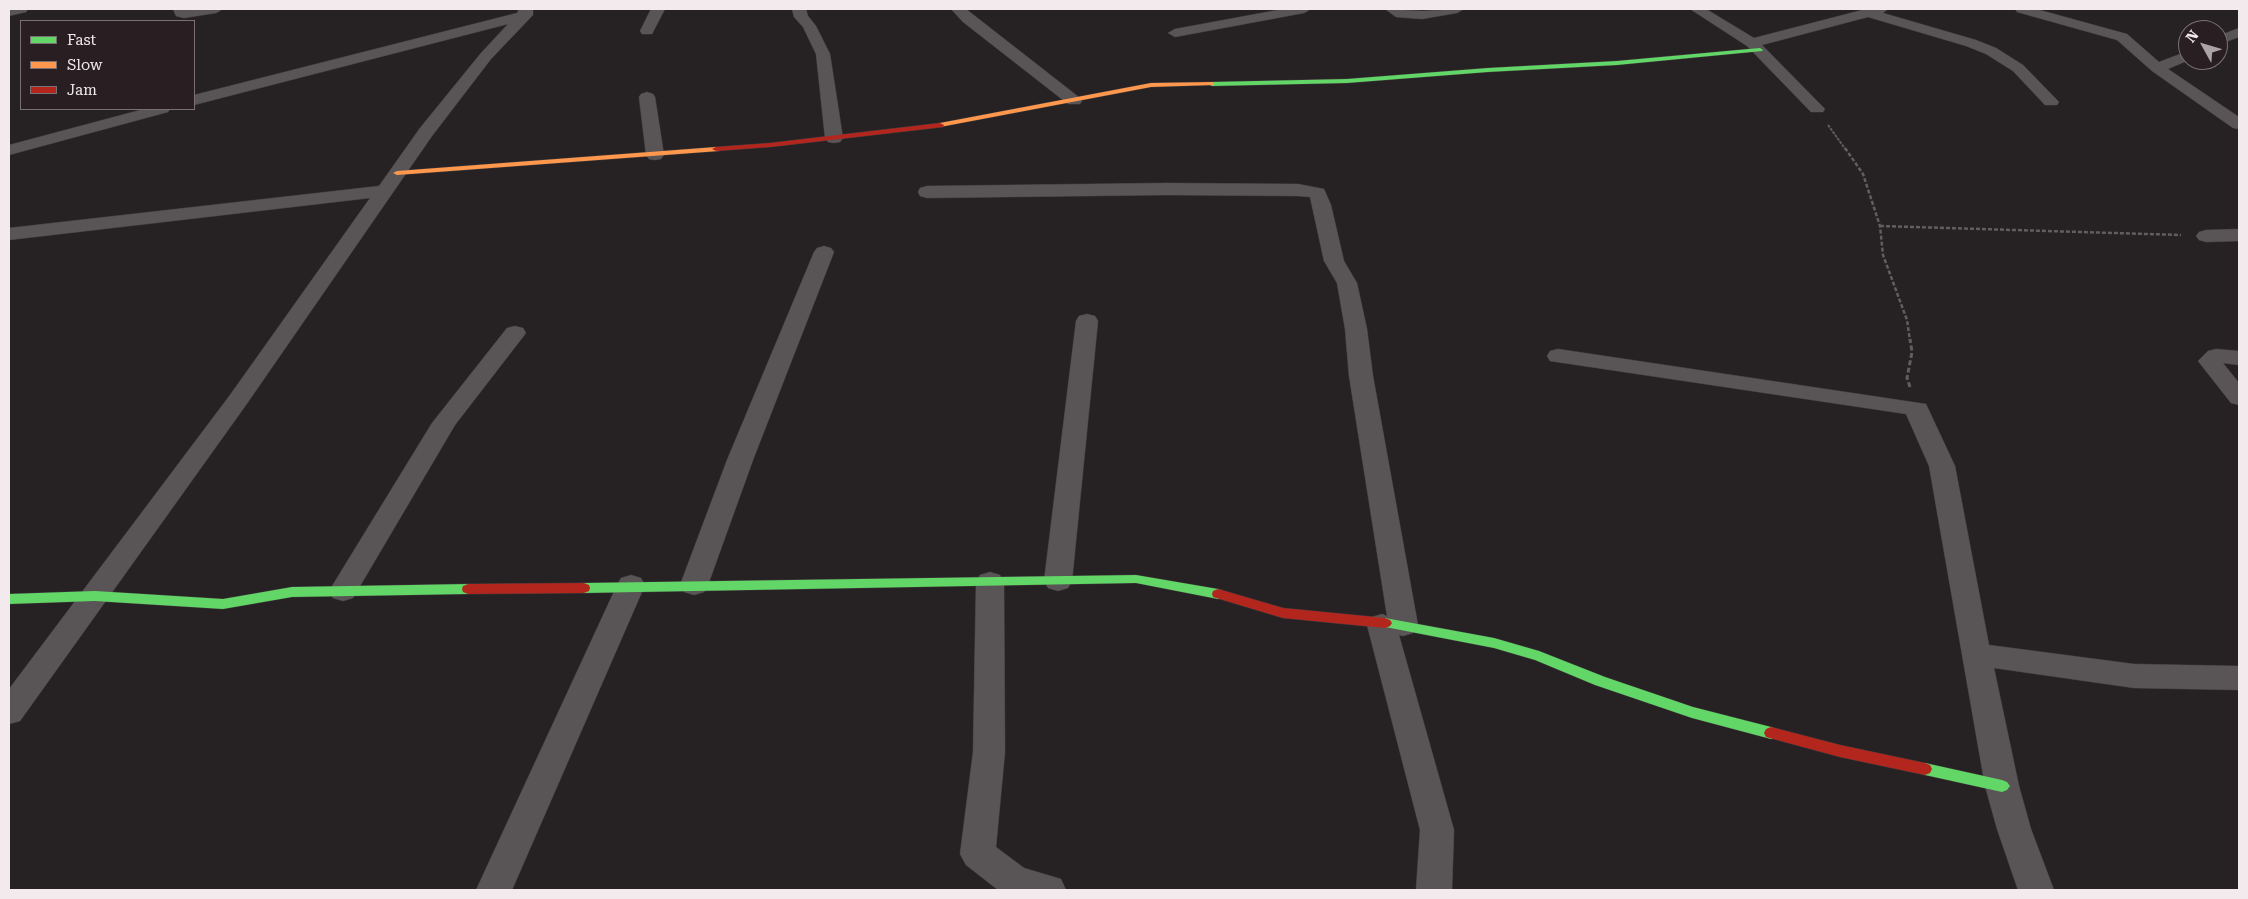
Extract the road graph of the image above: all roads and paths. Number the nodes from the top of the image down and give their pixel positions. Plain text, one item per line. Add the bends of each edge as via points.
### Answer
1 (21, 9) edge
2 (180, 9) edge
3 (216, 9) edge
4 (658, 9) edge
5 (799, 9) edge
6 (958, 9) edge
7 (1304, 9) edge
8 (1392, 9) edge
9 (1457, 9) edge
10 (1697, 9) edge
11 (2022, 9) edge
12 (530, 11) edge
13 (1875, 11) edge
14 (9, 12) edge
15 (646, 31) dead end
16 (1175, 33) dead end
17 (1756, 47) junction
18 (2178, 59) edge
19 (2157, 68) junction
20 (647, 97) dead end
21 (195, 100) edge
22 (1074, 101) junction
23 (2051, 102) dead end
24 (1817, 109) joint
25 (158, 110) edge
26 (2239, 124) edge
27 (834, 138) junction
28 (9, 150) edge
29 (655, 154) junction
30 (397, 173) junction
31 (383, 191) junction
32 (927, 192) dead end
33 (1880, 226) junction
34 (9, 234) edge
35 (2206, 236) joint
36 (2239, 236) edge
37 (824, 252) dead end
38 (1087, 321) dead end
39 (515, 333) dead end
40 (1558, 356) dead end
41 (2239, 358) edge
42 (2239, 398) edge
43 (1918, 408) junction
44 (1058, 580) junction
45 (990, 582) junction
46 (694, 584) junction
47 (631, 585) junction
48 (343, 591) junction
49 (95, 596) junction
50 (9, 599) edge
51 (1393, 625) junction
52 (1976, 654) junction
53 (2239, 678) edge
54 (9, 712) edge
55 (2002, 786) junction
56 (494, 890) edge
57 (1048, 890) edge
58 (1434, 890) edge
59 (2036, 890) edge

1 - 14 street
2 - 3 street via 184,14
4 - 15 street
5 - 27 street via 823,54
6 - 22 street
7 - 16 street
8 - 9 street via 1401,14 1422,15
10 - 17 street
11 - 19 street via 2122,37
12 - 21 street
12 - 30 street via 486,56
13 - 17 street
13 - 23 street via 1991,51 2018,68
17 - 22 street via 1617,63 1347,81 1150,85
17 - 24 street
18 - 19 street
19 - 26 street
20 - 29 street
22 - 27 street via 952,124
24 - 33 path via 1863,174
25 - 28 street
27 - 29 street
29 - 30 street
30 - 31 street
31 - 34 street
31 - 49 street via 238,400
32 - 51 street via 1167,189 1298,190 1316,193 1322,205 1334,261 1347,283 1356,329
33 - 35 path
33 - 43 path via 1883,255 1907,320 1912,352 1907,378
35 - 36 street
37 - 46 street
38 - 44 street
39 - 48 street via 444,423
40 - 43 street
41 - 42 street via 2216,356 2209,361
43 - 52 street via 1918,415 1942,466
44 - 45 street
44 - 51 street via 1136,579 1228,596 1282,613
45 - 46 street
45 - 57 street via 989,752 978,854 1015,882
46 - 47 street
47 - 48 street
47 - 56 street
48 - 49 street via 292,592 223,604
49 - 50 street
49 - 54 street
51 - 55 street via 1494,643 1539,656 1600,681 1692,712 1840,751
51 - 58 street via 1437,830
52 - 53 street via 2134,676
52 - 55 street
55 - 59 street

